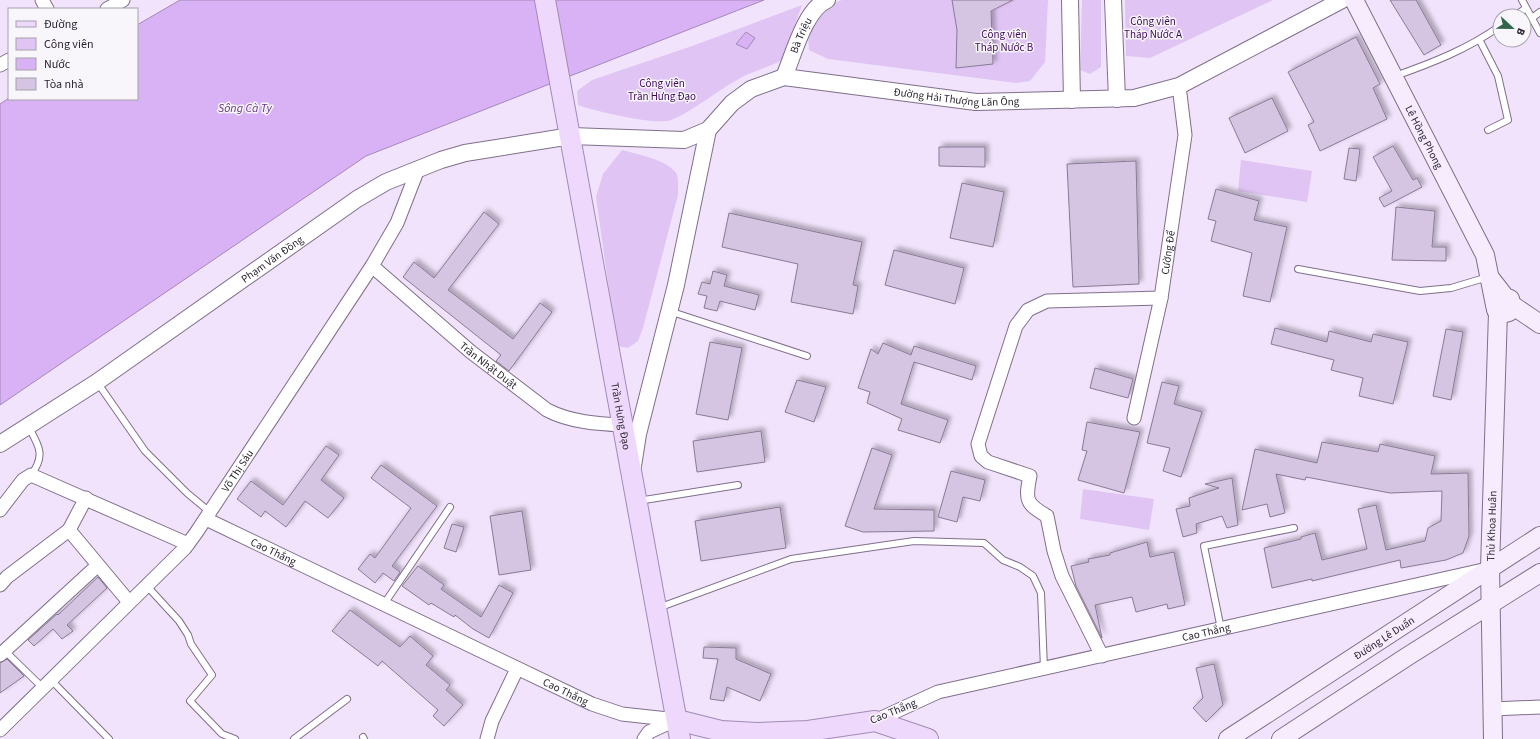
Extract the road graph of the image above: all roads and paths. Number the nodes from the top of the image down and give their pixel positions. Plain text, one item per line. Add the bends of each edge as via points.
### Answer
1 (123, 0) edge
2 (546, 0) edge
3 (827, 0) edge
4 (1070, 0) edge
5 (1114, 0) edge
6 (1342, 0) edge
7 (1354, 0) edge
8 (1522, 0) edge
9 (108, 8) edge
10 (1526, 8) edge
11 (1540, 12) edge
12 (1532, 18) joint
13 (1492, 32) edge
14 (1540, 33) edge
15 (1480, 41) junction
16 (1393, 76) junction
17 (784, 77) junction
18 (1178, 86) junction
19 (1117, 99) junction
20 (1072, 100) junction
21 (708, 130) junction
22 (1488, 130) dead end
23 (571, 136) junction
24 (418, 169) junction
25 (372, 266) junction
26 (1298, 269) dead end
27 (1490, 276) junction
28 (1161, 298) junction
29 (1502, 305) junction
30 (670, 311) junction
31 (1540, 324) edge
32 (807, 356) dead end
33 (97, 382) junction
34 (1134, 418) dead end
35 (623, 425) junction
36 (28, 426) junction
37 (0, 444) edge
38 (31, 475) junction
39 (632, 475) junction
40 (738, 486) dead end
41 (86, 498) junction
42 (637, 501) junction
43 (450, 506) dead end
44 (0, 510) edge
45 (208, 516) junction
46 (1294, 528) dead end
47 (69, 530) junction
48 (1540, 536) edge
49 (188, 544) junction
50 (97, 566) junction
51 (1490, 568) junction
52 (1540, 573) edge
53 (0, 585) edge
54 (146, 585) junction
55 (129, 602) junction
56 (384, 604) junction
57 (1491, 604) junction
58 (656, 608) junction
59 (1220, 629) junction
60 (2, 653) edge
61 (1102, 656) junction
62 (517, 669) junction
63 (1044, 669) junction
64 (47, 684) junction
65 (347, 698) dead end
66 (1540, 707) edge
67 (1493, 709) junction
68 (677, 720) junction
69 (875, 721) junction
70 (0, 730) edge
71 (301, 733) junction
72 (1287, 737) edge
73 (109, 739) edge
74 (235, 739) edge
75 (294, 739) edge
76 (306, 739) edge
77 (487, 739) edge
78 (644, 739) edge
79 (680, 739) edge
80 (928, 739) edge
81 (1228, 739) edge
82 (1493, 739) edge

1 - 9 street
2 - 23 main road, Trần Hưng Đạo
3 - 17 street, Bà Triệu via 820,3 810,15
4 - 20 street
5 - 19 street
6 - 18 street, Đường Hải Thượng Lãn Ông
7 - 16 main road, Lê Hồng Phong
8 - 10 lane
11 - 12 lane
12 - 14 lane
13 - 15 lane
15 - 16 lane via 1436,62
15 - 22 lane via 1498,76 1508,120
16 - 27 main road, Lê Hồng Phong via 1485,255
17 - 20 street, Đường Hải Thượng Lãn Ông via 976,102
17 - 21 street, Đường Hải Thượng Lãn Ông via 751,89 732,103
18 - 19 street, Đường Hải Thượng Lãn Ông via 1134,98
18 - 28 street, Cường Để via 1185,135
19 - 20 street, Đường Hải Thượng Lãn Ông
21 - 23 street, Đường Hải Thượng Lãn Ông via 684,140
21 - 30 street
23 - 24 street, Phạm Văn Đồng via 464,153
23 - 35 main road, Trần Hưng Đạo
24 - 25 street, Võ Thị Sáu via 398,223
24 - 33 street, Phạm Văn Đồng via 386,182 357,199
25 - 35 street, Trần Nhật Duật via 471,352 547,410 558,416 596,424
25 - 45 street, Võ Thị Sáu
26 - 27 lane via 1420,291 1451,288
27 - 29 main road, Lê Hồng Phong
28 - 34 street, Cường Để
28 - 61 street via 1047,301 1028,310 1016,326 978,444 981,456 988,462 1030,476 1028,500 1032,507 1047,516 1062,576
29 - 31 main road, Lê Hồng Phong
29 - 51 main road, Thủ Khoa Huân
30 - 32 lane
30 - 39 street via 638,434
33 - 36 street, Phạm Văn Đồng
33 - 45 lane via 145,451
35 - 39 main road, Trần Hưng Đạo
36 - 37 street, Phạm Văn Đồng
36 - 38 lane via 39,446 39,464
38 - 41 street
38 - 44 street via 23,480
39 - 42 main road, Trần Hưng Đạo
40 - 42 lane
41 - 47 street
41 - 49 street
42 - 58 main road, Trần Hưng Đạo
43 - 56 lane
45 - 49 street, Võ Thị Sáu
45 - 56 street, Cao Thắng
46 - 59 lane via 1204,546
47 - 50 street
47 - 53 street
48 - 51 main road, Đường Lê Duẩn
49 - 54 street, Võ Thị Sáu
50 - 55 street
50 - 60 street
51 - 57 main road, Thủ Khoa Huân
51 - 59 street, Cao Thắng
51 - 81 main road, Đường Lê Duẩn
52 - 57 main road
54 - 55 street, Võ Thị Sáu
54 - 74 lane via 179,621 212,675 190,701 222,734
55 - 64 street, Võ Thị Sáu
56 - 62 street, Cao Thắng
57 - 67 main road, Thủ Khoa Huân
57 - 72 main road
58 - 63 lane via 791,559 914,541 984,543 1002,560 1020,567 1033,576 1038,584 1041,593
58 - 68 main road, Trần Hưng Đạo
59 - 61 street, Cao Thắng
60 - 64 lane
61 - 63 street, Cao Thắng
62 - 68 street, Cao Thắng via 592,704 618,713
62 - 77 street via 492,721
63 - 69 street, Cao Thắng via 938,692
64 - 70 street, Võ Thị Sáu
64 - 73 lane
65 - 71 lane
66 - 67 street
67 - 82 main road, Thủ Khoa Huân
68 - 69 main road, Cao Thắng via 721,731 757,733 808,731
68 - 78 street via 649,732
68 - 79 main road, Trần Hưng Đạo
69 - 80 main road
71 - 75 lane
71 - 76 lane

